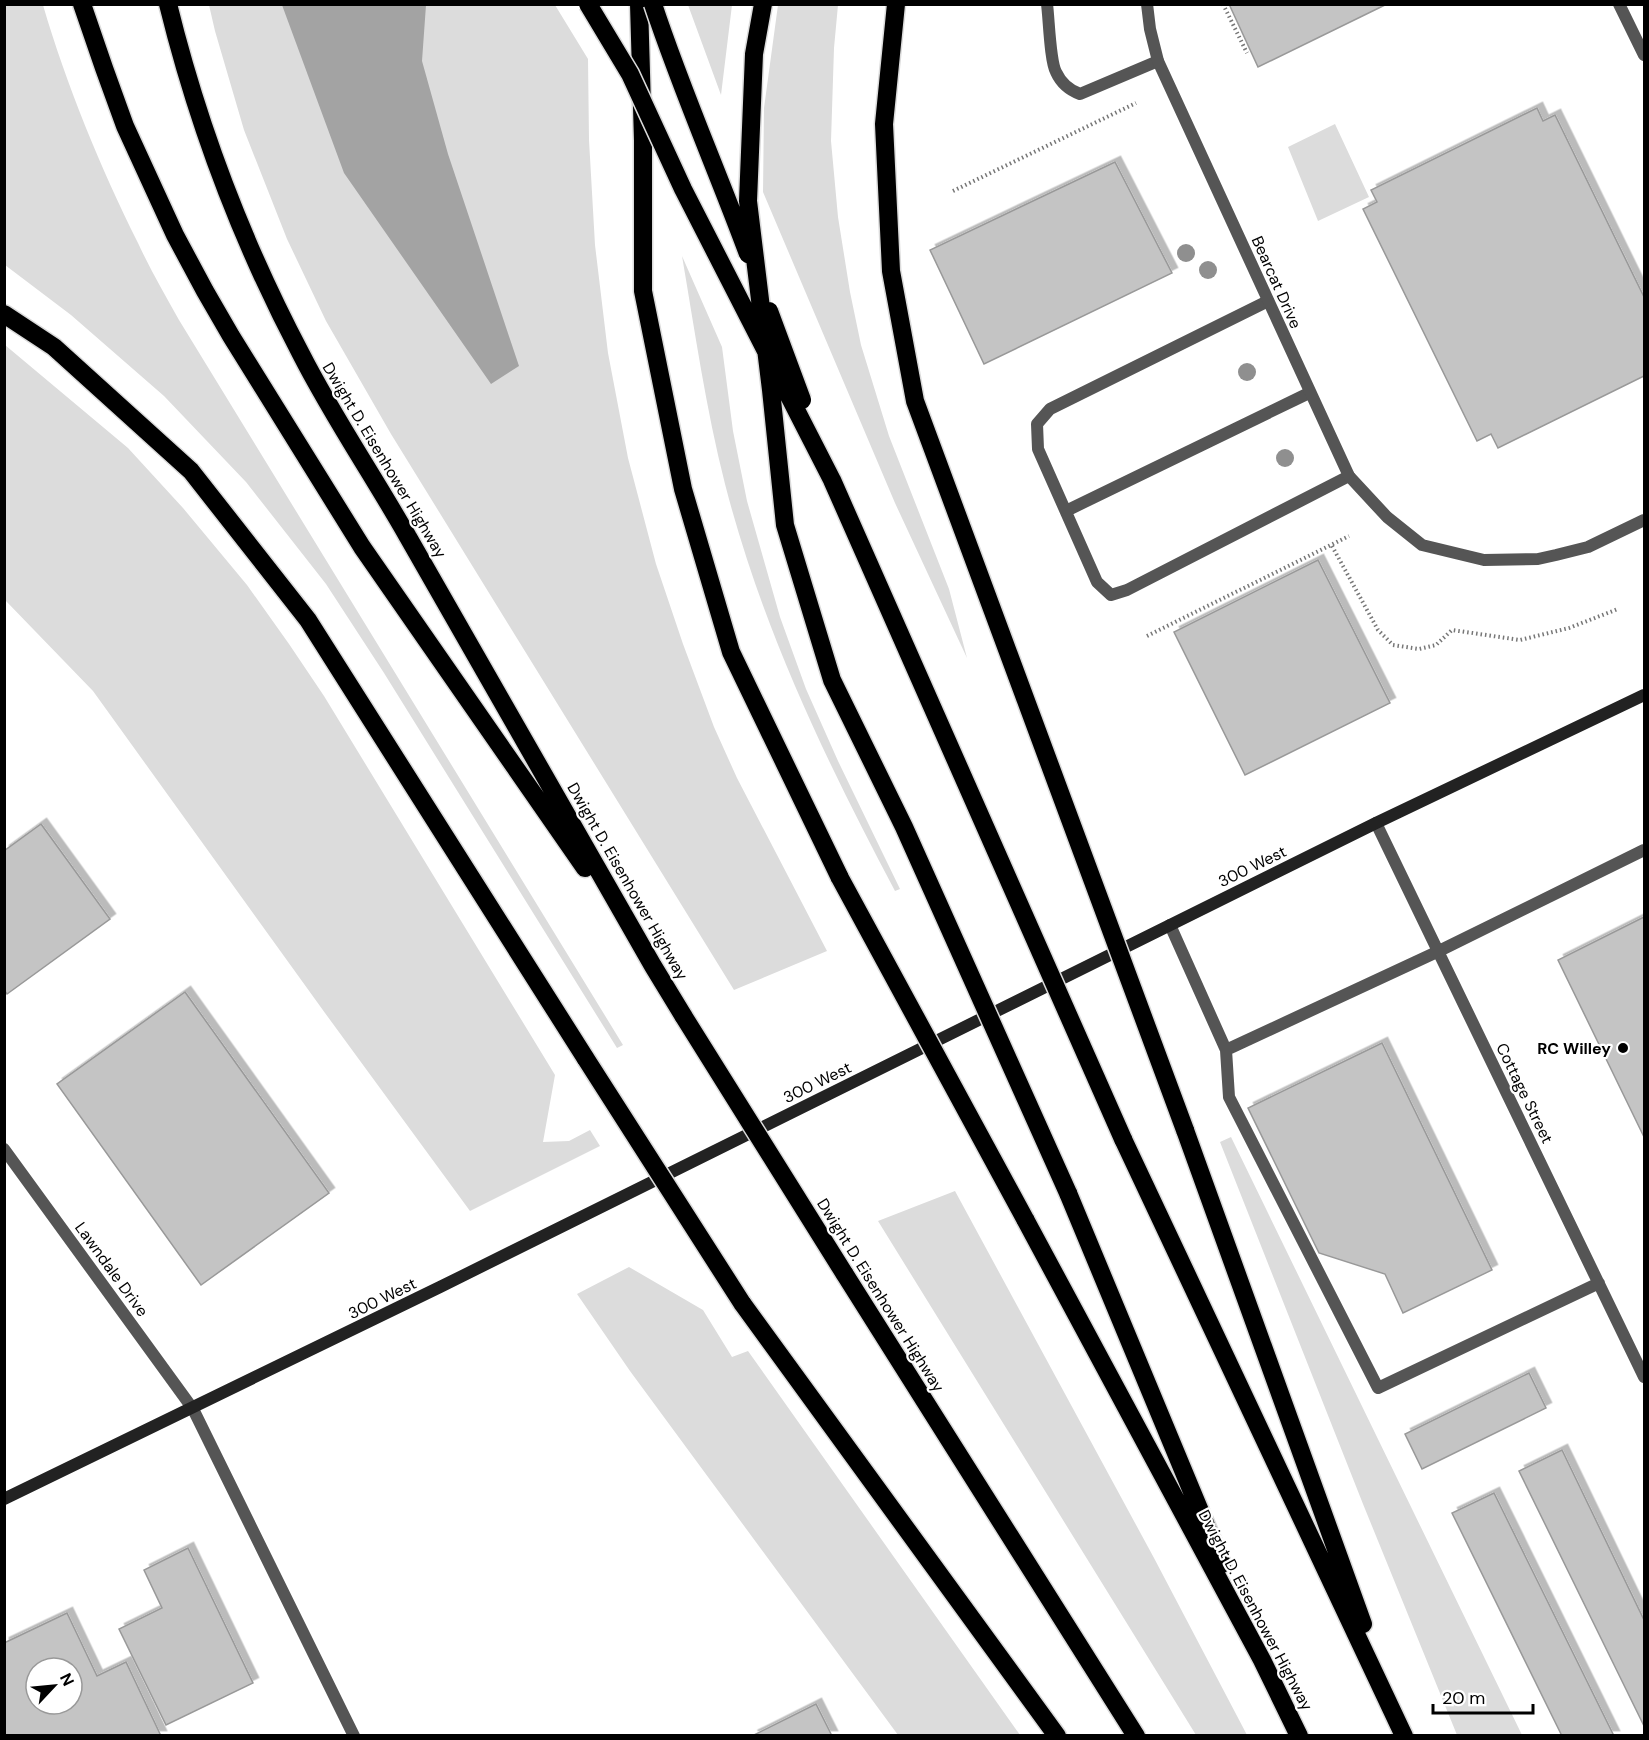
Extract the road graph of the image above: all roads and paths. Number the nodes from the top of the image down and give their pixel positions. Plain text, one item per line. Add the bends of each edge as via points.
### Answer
1 (82, 4) edge
2 (168, 4) edge
3 (588, 4) edge
4 (639, 4) edge
5 (653, 4) edge
6 (763, 4) edge
7 (896, 4) edge
8 (1047, 4) edge
9 (1147, 4) edge
10 (1223, 4) edge
11 (1619, 4) edge
12 (1247, 53) dead end
13 (1644, 55) edge
14 (1158, 61) junction
15 (1136, 103) dead end
16 (953, 191) dead end
17 (1268, 301) junction
18 (4, 314) edge
19 (1309, 393) junction
20 (1349, 476) junction
21 (832, 480) junction
22 (1066, 511) junction
23 (1644, 520) edge
24 (1349, 536) dead end
25 (1332, 546) junction
26 (1618, 609) dead end
27 (1147, 636) dead end
28 (1644, 695) edge
29 (1376, 823) junction
30 (1644, 850) edge
31 (1170, 925) junction
32 (1439, 951) junction
33 (653, 966) junction
34 (1226, 1050) junction
35 (4, 1149) edge
36 (1599, 1283) junction
37 (1644, 1377) edge
38 (193, 1409) junction
39 (4, 1499) edge
40 (1262, 1660) junction
41 (1403, 1733) edge
42 (354, 1736) edge
43 (1057, 1736) edge
44 (1136, 1736) edge
45 (1299, 1736) edge

1 - 33 highway via 125,126 148,178 231,336 362,547
2 - 33 highway, Dwight D. Eisenhower Highway via 205,133 274,301 301,355
3 - 21 highway, bridge via 630,74 683,189
4 - 40 highway, Dwight D. Eisenhower Highway, bridge via 643,291 683,489 730,652 840,878
5 - 21 highway, bridge
6 - 40 highway, bridge via 754,54 748,201 785,525 832,680 904,827 1068,1193
7 - 41 highway, bridge via 884,124 891,271 915,401
8 - 14 street via 1054,70 1071,91 1080,94
9 - 14 street, Bearcat Drive
10 - 12 path
11 - 13 street
14 - 17 street, Bearcat Drive
15 - 16 path
17 - 19 street, Bearcat Drive
17 - 22 street via 1050,409 1037,424 1038,449
18 - 43 highway, bridge via 54,347 191,471 308,620 742,1303
19 - 20 street, Bearcat Drive
19 - 22 street
20 - 22 street via 1112,595 1097,582
20 - 23 street, Bearcat Drive via 1387,517 1422,545 1484,560 1538,559 1588,547
21 - 41 highway, bridge via 1123,1139
24 - 25 path
25 - 26 path via 1378,630 1393,645 1419,649 1436,645 1452,630 1520,640 1569,628
25 - 27 path
28 - 29 main road, 300 West
29 - 31 main road, 300 West
29 - 32 street, Cottage Street
30 - 32 street
31 - 34 street
31 - 38 main road, 300 West
32 - 34 street
32 - 36 street, Cottage Street
33 - 44 highway, Dwight D. Eisenhower Highway, bridge
34 - 36 street via 1229,1097 1378,1388
35 - 38 street, Lawndale Drive
36 - 37 street, Cottage Street
38 - 39 main road, 300 West
38 - 42 street, Lawndale Drive
40 - 45 highway, Dwight D. Eisenhower Highway

